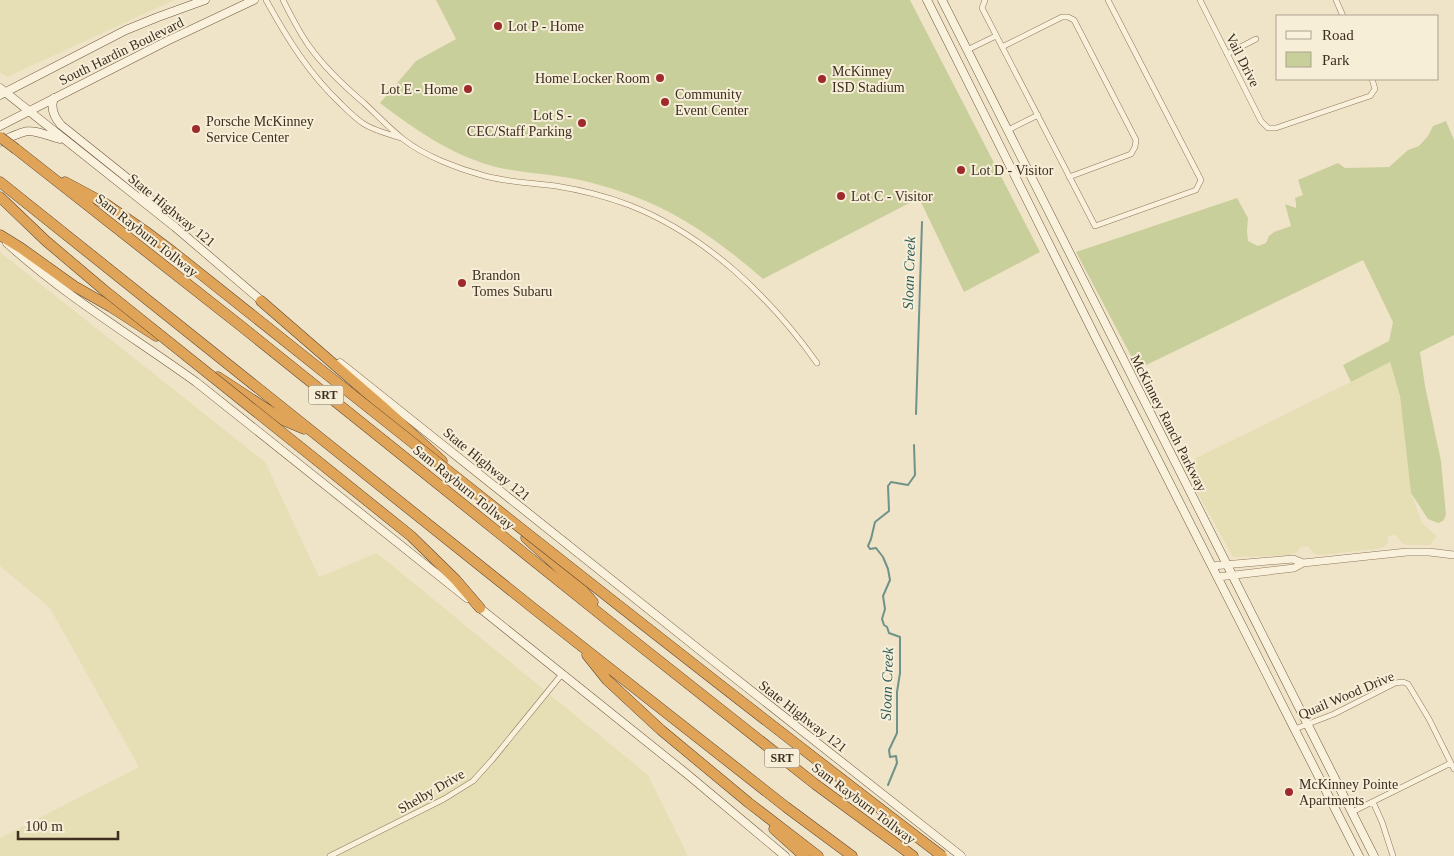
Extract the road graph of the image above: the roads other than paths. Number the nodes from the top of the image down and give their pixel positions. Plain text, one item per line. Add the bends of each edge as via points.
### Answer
1 (205, 0) edge
2 (254, 0) edge
3 (266, 0) edge
4 (283, 0) edge
5 (927, 0) edge
6 (942, 0) edge
7 (985, 0) edge
8 (1108, 0) edge
9 (1200, 0) edge
10 (1336, 0) edge
11 (1344, 15) edge
12 (996, 36) junction
13 (1256, 39) dead end
14 (1002, 47) junction
15 (967, 50) junction
16 (1227, 54) junction
17 (955, 56) junction
18 (1372, 80) edge
19 (2, 92) edge
20 (54, 98) junction
21 (29, 111) junction
22 (1038, 115) junction
23 (0, 126) edge
24 (1008, 130) junction
25 (0, 137) edge
26 (403, 139) junction
27 (66, 142) junction
28 (0, 143) edge
29 (41, 170) junction
30 (1069, 177) junction
31 (0, 182) edge
32 (0, 197) edge
33 (175, 227) junction
34 (0, 236) edge
35 (261, 301) junction
36 (817, 363) dead end
37 (316, 435) junction
38 (1454, 555) edge
39 (1303, 563) junction
40 (1226, 564) junction
41 (1212, 566) junction
42 (1232, 575) junction
43 (1218, 577) junction
44 (480, 608) junction
45 (610, 622) junction
46 (577, 642) junction
47 (562, 674) junction
48 (1307, 724) junction
49 (1295, 729) junction
50 (1453, 766) edge
51 (1373, 802) junction
52 (749, 803) junction
53 (1352, 812) junction
54 (330, 856) edge
55 (785, 856) edge
56 (804, 856) edge
57 (818, 856) edge
58 (852, 856) edge
59 (913, 856) edge
60 (942, 856) edge
61 (961, 856) edge
62 (1359, 856) edge
63 (1374, 856) edge
64 (1393, 856) edge

1 - 19 main road, South Hardin Boulevard via 143,23
2 - 20 main road, South Hardin Boulevard
3 - 26 street via 300,57 337,100 366,125
4 - 26 street via 318,57
5 - 17 main road, McKinney Ranch Parkway
6 - 15 main road, McKinney Ranch Parkway
7 - 12 street via 982,8
8 - 30 street via 1201,180 1196,190 1095,226
9 - 16 street, Vail Drive
10 - 11 street
12 - 14 street
12 - 15 street
13 - 16 street
14 - 22 street
14 - 30 street via 1062,17 1074,20 1136,140 1131,154
15 - 17 main road
15 - 24 main road, McKinney Ranch Parkway
16 - 18 street, Vail Drive via 1261,122 1268,128 1370,96 1375,89
17 - 41 main road, McKinney Ranch Parkway
19 - 21 main road, State Highway 121
20 - 21 main road, South Hardin Boulevard
20 - 33 main road via 53,112 61,125 141,189
21 - 23 main road, South Hardin Boulevard
21 - 27 main road, State Highway 121
22 - 24 street
22 - 30 street
24 - 40 main road, McKinney Ranch Parkway
25 - 29 highway, Sam Rayburn Tollway / SRT, bridge
26 - 36 street via 472,172 594,193 659,219 699,244 743,278 774,309
27 - 28 main road via 29,130
27 - 33 main road, State Highway 121
29 - 45 highway, Sam Rayburn Tollway / SRT
29 - 60 highway, bridge via 106,204 173,252 576,572
31 - 37 highway, SRT
32 - 44 highway, bridge via 104,290 411,536
33 - 35 main road, State Highway 121
34 - 37 highway via 285,421
34 - 44 main road via 87,308 196,382
35 - 45 highway via 382,406 580,587
35 - 61 main road, State Highway 121
37 - 46 highway, SRT
38 - 39 street via 1407,552
39 - 40 street via 1293,559
39 - 42 street via 1294,568
40 - 41 street
40 - 42 main road, McKinney Ranch Parkway
41 - 43 main road, McKinney Ranch Parkway
42 - 43 street
42 - 48 main road, McKinney Ranch Parkway
43 - 49 main road, McKinney Ranch Parkway
44 - 47 main road
45 - 59 highway, Sam Rayburn Tollway / SRT via 815,784
46 - 52 highway via 607,680
46 - 58 highway, SRT
47 - 54 street, Shelby Drive via 486,767 464,787
47 - 55 main road
48 - 49 street, Quail Wood Drive
48 - 50 street, Quail Wood Drive via 1406,682
48 - 53 main road, McKinney Ranch Parkway
49 - 62 main road, McKinney Ranch Parkway
50 - 51 street
51 - 53 street
51 - 64 street
52 - 56 highway
52 - 57 highway
53 - 63 main road, McKinney Ranch Parkway

